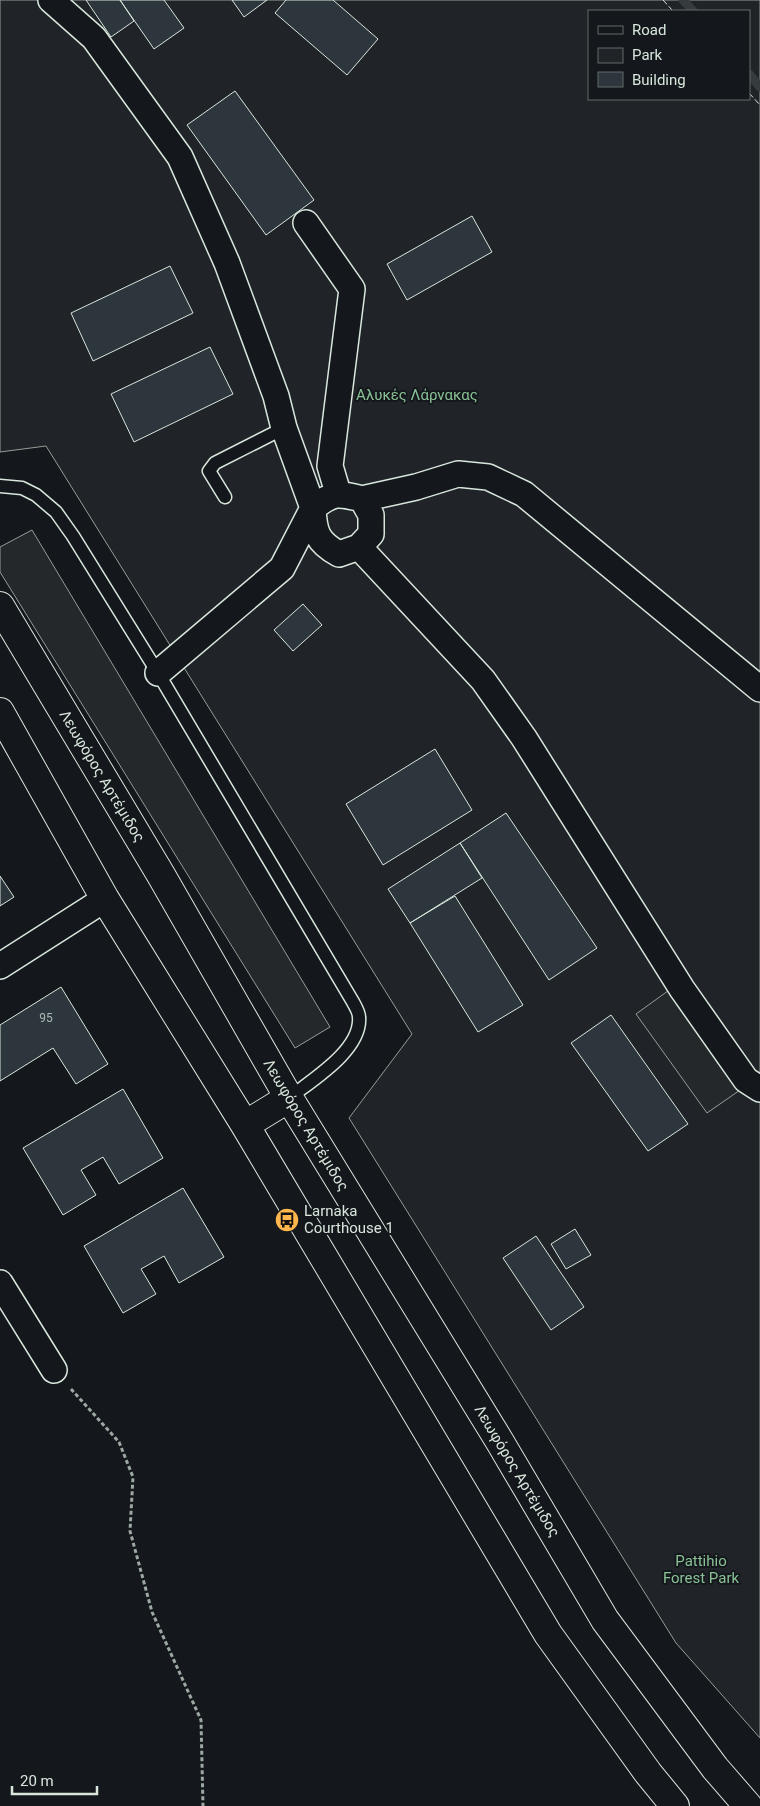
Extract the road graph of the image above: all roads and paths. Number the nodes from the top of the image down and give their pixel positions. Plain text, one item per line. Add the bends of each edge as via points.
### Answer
1 (51, 0) edge
2 (306, 223) dead end
3 (284, 428) junction
4 (0, 486) edge
5 (350, 496) junction
6 (225, 498) dead end
7 (313, 508) junction
8 (359, 546) junction
9 (0, 606) edge
10 (158, 673) junction
11 (760, 689) edge
12 (0, 712) edge
13 (105, 899) junction
14 (0, 966) edge
15 (760, 1089) edge
16 (289, 1098) junction
17 (244, 1125) junction
18 (0, 1283) edge
19 (54, 1370) joint
20 (203, 1806) edge
21 (675, 1806) edge
22 (748, 1806) edge

1 - 3 street via 94,38 180,157 227,263 276,396
2 - 5 street via 352,289 330,466
3 - 6 lane via 215,463 209,470
3 - 7 street
4 - 10 lane via 22,488 56,512
5 - 7 street via 325,498
5 - 8 street via 370,515 371,534
5 - 11 street via 416,487 458,474 488,477 524,494
7 - 8 street via 314,529 324,546 339,554
7 - 10 street via 282,568
8 - 15 street via 483,680 524,738 682,989 746,1080
9 - 16 main road, Λεωφόρος Αρτέμιδος via 161,875
10 - 16 lane via 359,1017 354,1038 341,1057
12 - 13 main road
13 - 14 street
13 - 17 main road
16 - 17 main road
16 - 22 main road, Λεωφόρος Αρτέμιδος via 605,1620 715,1768
17 - 21 main road via 548,1634
18 - 19 street
19 - 20 path via 119,1442 133,1477 130,1531 152,1612 201,1720

